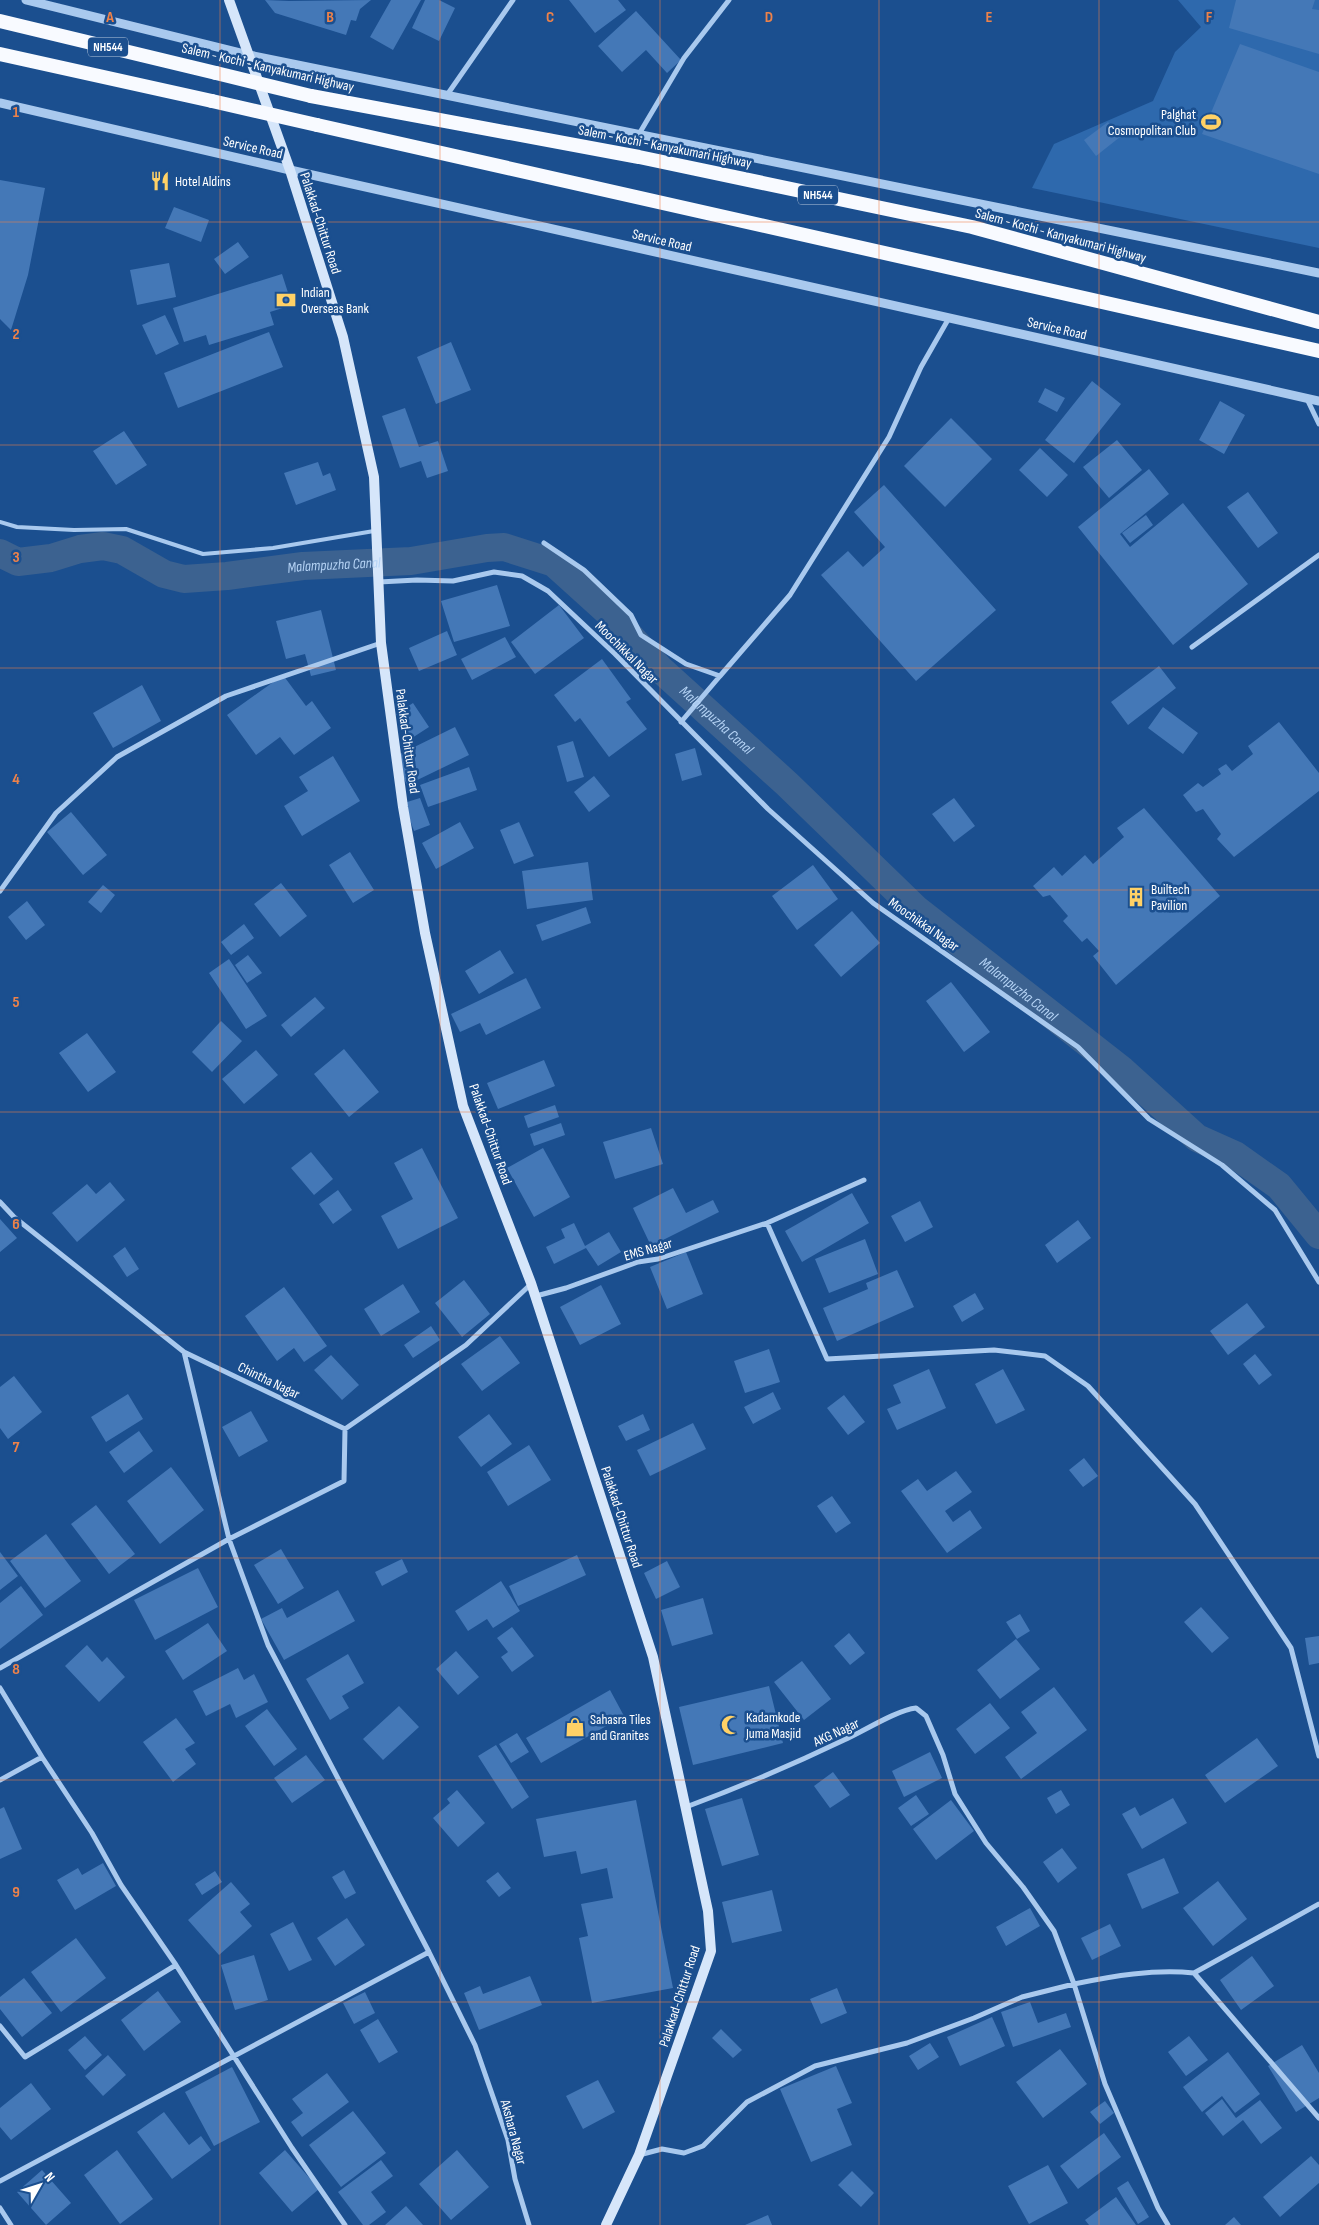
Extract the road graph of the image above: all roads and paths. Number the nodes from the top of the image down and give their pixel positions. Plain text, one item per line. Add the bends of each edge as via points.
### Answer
1 (26, 0) edge
2 (229, 0) edge
3 (513, 0) edge
4 (729, 0) edge
5 (0, 21) edge
6 (0, 54) edge
7 (249, 55) junction
8 (447, 95) junction
9 (0, 103) edge
10 (639, 134) junction
11 (290, 170) junction
12 (1319, 273) edge
13 (949, 318) junction
14 (1319, 322) edge
15 (1319, 351) edge
16 (1307, 398) junction
17 (1319, 401) edge
18 (1319, 424) edge
19 (0, 522) edge
20 (376, 532) junction
21 (544, 543) dead end
22 (1319, 555) edge
23 (378, 581) junction
24 (381, 643) junction
25 (1192, 647) dead end
26 (720, 676) junction
27 (681, 722) junction
28 (0, 891) edge
29 (864, 1180) dead end
30 (0, 1202) edge
31 (767, 1223) junction
32 (1319, 1282) edge
33 (531, 1283) junction
34 (535, 1297) junction
35 (184, 1352) junction
36 (346, 1429) junction
37 (229, 1539) junction
38 (0, 1668) edge
39 (0, 1688) edge
40 (1319, 1756) edge
41 (42, 1757) junction
42 (0, 1780) edge
43 (685, 1807) junction
44 (1319, 1904) edge
45 (429, 1952) junction
46 (176, 1965) junction
47 (1194, 1973) junction
48 (1074, 1984) junction
49 (0, 2026) edge
50 (236, 2057) junction
51 (1319, 2118) edge
52 (638, 2155) junction
53 (0, 2182) edge
54 (0, 2208) edge
55 (10, 2225) edge
56 (345, 2225) edge
57 (529, 2225) edge
58 (606, 2225) edge
59 (1168, 2225) edge

1 - 7 street
2 - 7 main road, Palakkad-Chittur Road
3 - 8 street
4 - 10 street via 684,58
5 - 14 highway, Salem - Kochi - Kanyakumari Highway / NH544, bridge via 311,96 639,157 972,227
6 - 15 highway, NH544, bridge
7 - 8 street
7 - 11 main road, Palakkad-Chittur Road
8 - 10 street
9 - 11 street, Service Road
10 - 12 street
11 - 13 street, Service Road
11 - 20 main road, Palakkad-Chittur Road via 343,336 374,477
13 - 16 street, Service Road
13 - 26 street via 921,367 889,438 790,595
16 - 17 street, Service Road
16 - 18 street
19 - 20 lane via 26,528 126,529 203,554 274,548
20 - 23 main road, Palakkad-Chittur Road
21 - 26 street via 584,570 631,616 641,635 686,664
22 - 25 street
23 - 24 main road, Palakkad-Chittur Road
23 - 27 street, Moochikkal Nagar via 453,581 494,572 522,576 548,591
24 - 28 street via 226,696 117,757 56,814
24 - 33 main road, Palakkad-Chittur Road via 403,807 425,933 463,1106
26 - 27 street
27 - 32 street, Moochikkal Nagar via 768,808 873,903 1078,1047 1149,1119 1222,1165 1276,1210
29 - 31 street, EMS Nagar
30 - 35 street, Chintha Nagar via 14,1217
31 - 34 street, EMS Nagar
31 - 40 street via 827,1359 994,1350 1045,1356 1088,1386 1195,1504 1291,1648
33 - 34 main road, Palakkad-Chittur Road
33 - 36 street via 466,1345
34 - 43 main road, Palakkad-Chittur Road via 653,1657
35 - 36 street, Chintha Nagar
35 - 37 street, Akshara Nagar
36 - 37 street via 344,1481
37 - 38 street
37 - 45 street, Akshara Nagar via 268,1645
39 - 41 street
41 - 42 street
41 - 46 street via 92,1833 121,1886
43 - 48 street, AKG Nagar via 745,1786 873,1727 904,1709 916,1708 926,1716 955,1794 986,1843 1024,1887 1054,1931
43 - 52 main road, Palakkad-Chittur Road via 708,1911 711,1951
44 - 47 street
45 - 50 street
45 - 57 street, Akshara Nagar via 475,2045 508,2140 515,2179
46 - 49 street via 25,2057
46 - 50 street
47 - 48 street via 1171,1970 1115,1975
47 - 51 street
48 - 52 street via 1022,1997 907,2043 815,2066 747,2102 703,2146 684,2153 662,2149
48 - 59 street, AKG Nagar via 1105,2084
50 - 53 street
50 - 56 street via 292,2148
52 - 58 main road, Palakkad-Chittur Road
54 - 55 street

